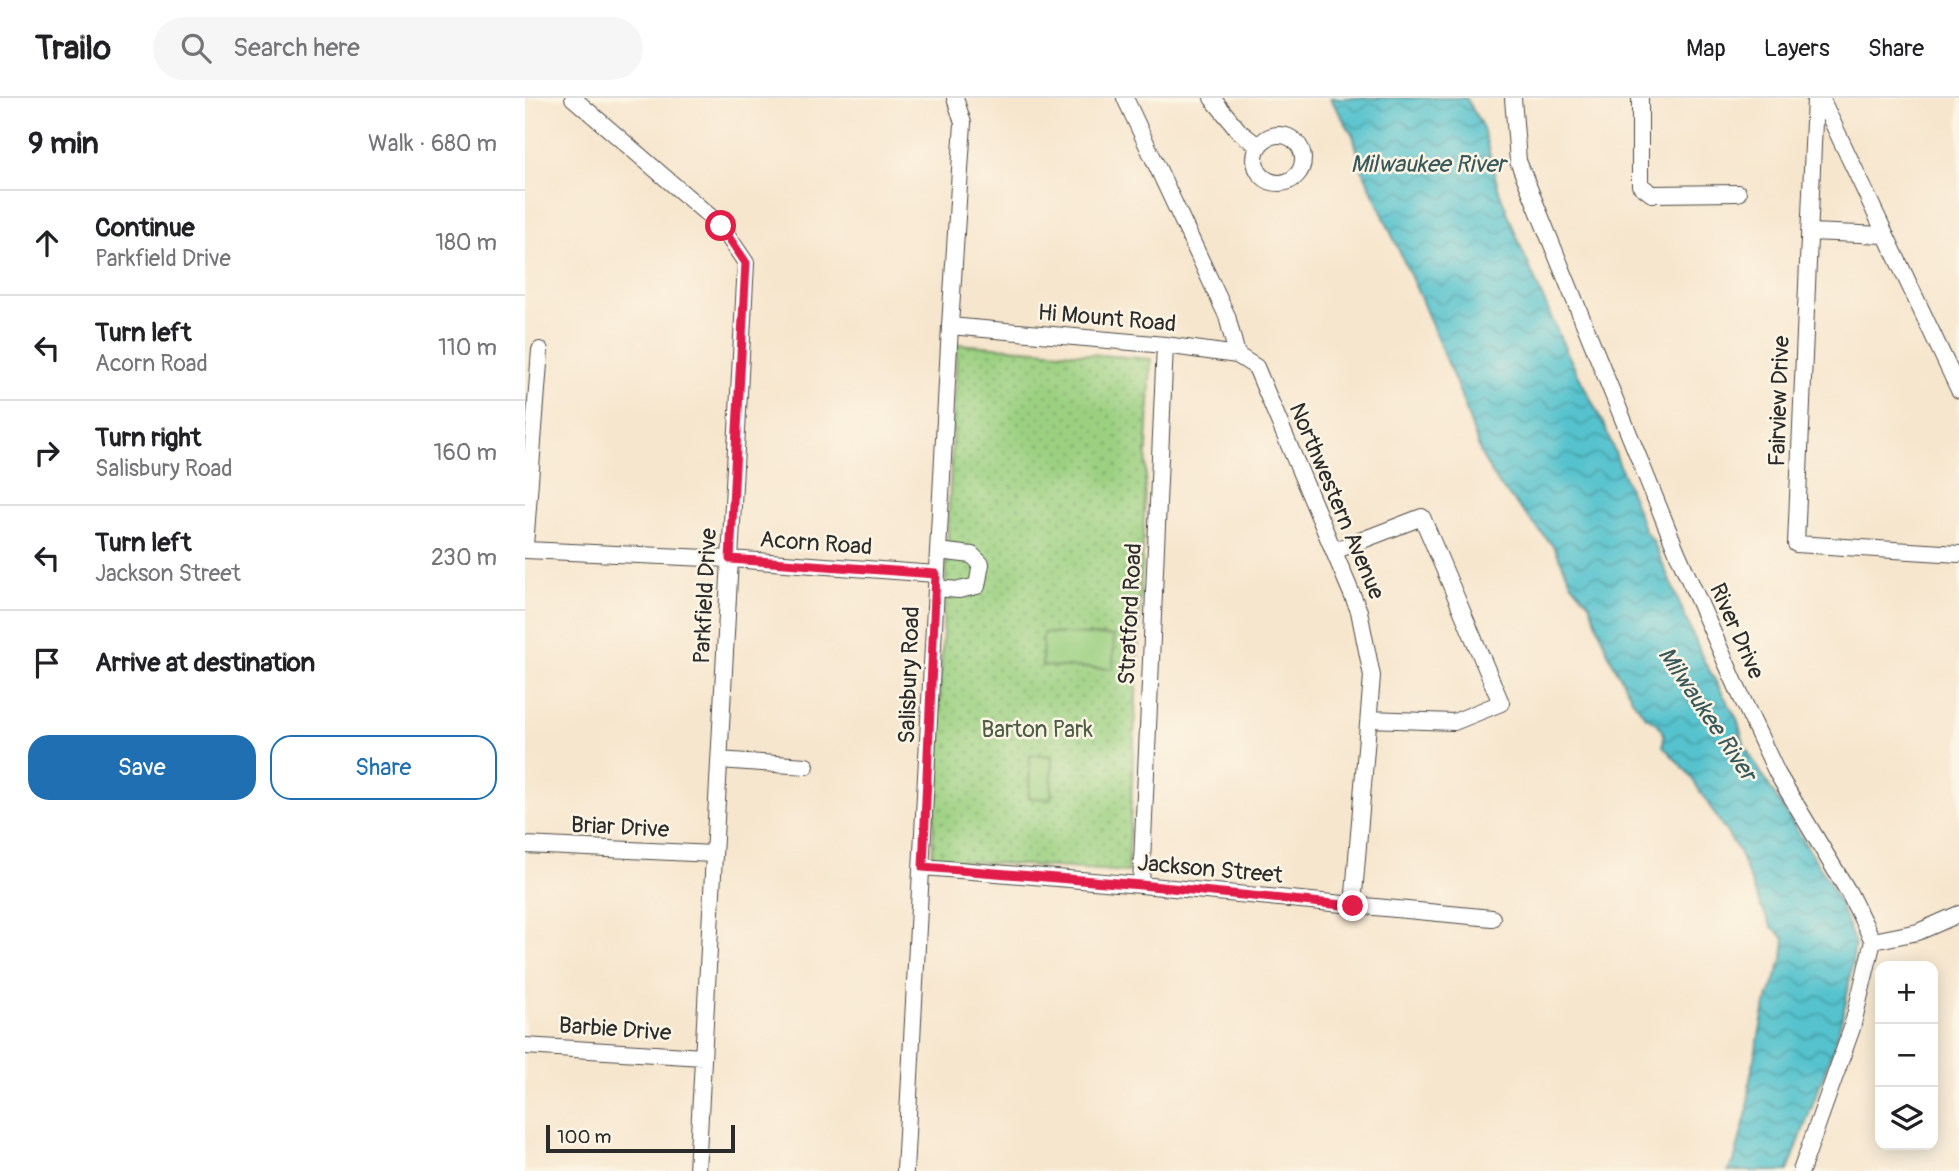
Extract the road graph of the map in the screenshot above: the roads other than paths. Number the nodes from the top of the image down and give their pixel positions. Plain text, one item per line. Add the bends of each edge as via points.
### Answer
1 (573, 98) edge
2 (955, 98) edge
3 (1125, 98) edge
4 (1212, 98) edge
5 (1513, 98) edge
6 (1640, 98) edge
7 (1815, 98) edge
8 (1821, 98) edge
9 (1258, 146) dead end
10 (1738, 193) dead end
11 (1809, 232) junction
12 (1885, 235) junction
13 (950, 326) junction
14 (1165, 345) junction
15 (540, 350) dead end
16 (1237, 355) junction
17 (1256, 367) joint
18 (1959, 390) edge
19 (525, 548) edge
20 (937, 551) junction
21 (1334, 551) junction
22 (1959, 554) edge
23 (730, 559) junction
24 (936, 581) junction
25 (1369, 719) junction
26 (719, 760) junction
27 (806, 766) dead end
28 (525, 845) edge
29 (713, 854) junction
30 (923, 867) junction
31 (1141, 885) junction
32 (1353, 906) junction
33 (1959, 914) edge
34 (1492, 919) dead end
35 (1873, 940) junction
36 (525, 1046) edge
37 (703, 1057) junction
38 (697, 1171) edge
39 (905, 1171) edge
40 (1801, 1171) edge

1 - 23 street, Parkfield Drive via 721,226 746,263
2 - 13 street, Salisbury Road via 963,123
3 - 16 street via 1227,316
4 - 9 street via 1238,131
5 - 35 street, River Drive via 1518,161 1677,552 1777,773
6 - 10 street via 1640,185 1644,190 1652,194
7 - 11 street, Fairview Drive
8 - 12 street
11 - 12 street
11 - 22 street, Fairview Drive via 1796,544
12 - 18 street
13 - 14 street, Hi Mount Road
13 - 20 street, Salisbury Road
14 - 16 street, Hi Mount Road
14 - 31 street, Stratford Road
15 - 19 street
16 - 17 street, Hi Mount Road
17 - 21 street, Northwestern Avenue
19 - 23 street, Acorn Road
20 - 24 street, Salisbury Road
20 - 24 street, Acorn Road via 972,555 981,564 977,586 959,590
21 - 25 street, Northwestern Avenue via 1359,611 1372,676
21 - 25 street via 1422,517 1501,704 1454,722
23 - 24 street, Acorn Road
23 - 26 street, Parkfield Drive
24 - 30 street, Salisbury Road
25 - 32 street, Northwestern Avenue
26 - 27 street
26 - 29 street, Parkfield Drive
28 - 29 street, Briar Drive
29 - 37 street, Parkfield Drive
30 - 31 street, Jackson Street
30 - 39 street, Salisbury Road
31 - 32 street, Jackson Street
32 - 34 street, Jackson Street
33 - 35 street via 1918,932
35 - 40 street via 1852,1028
36 - 37 street, Barbie Drive
37 - 38 street, Parkfield Drive

